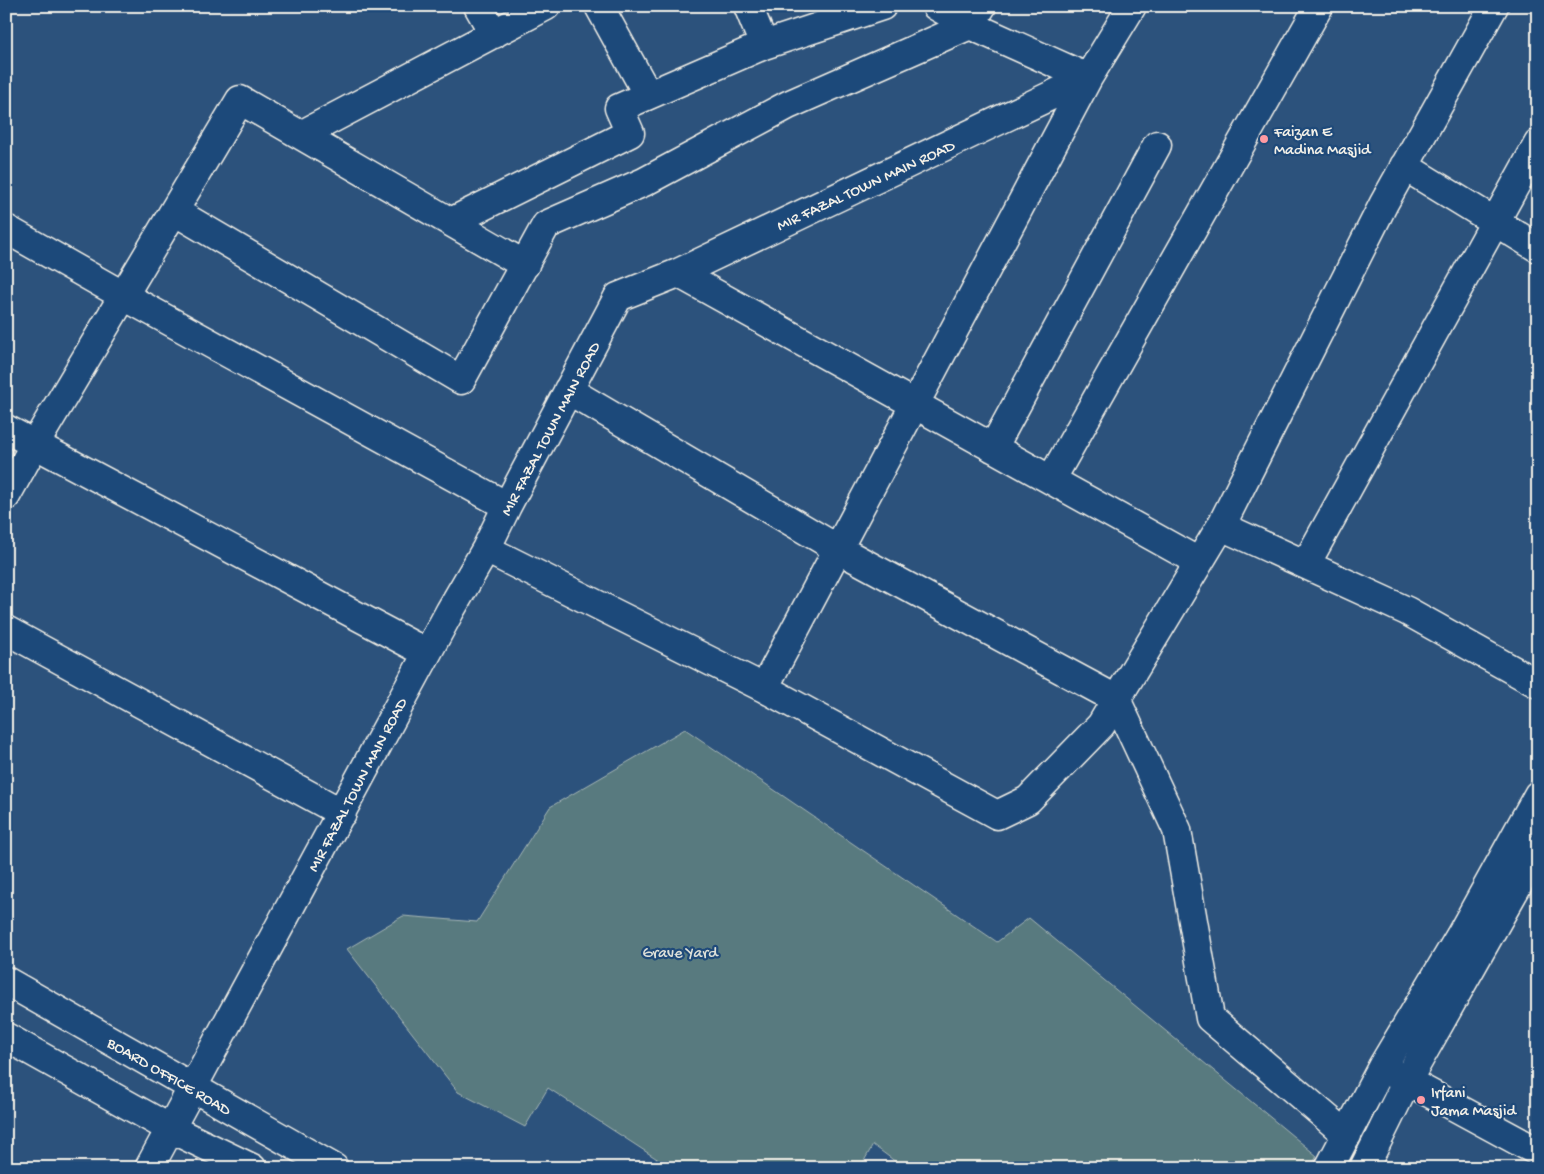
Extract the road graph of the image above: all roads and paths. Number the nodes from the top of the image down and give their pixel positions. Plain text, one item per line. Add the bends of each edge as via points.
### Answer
1 (478, 6) edge
2 (546, 6) edge
3 (599, 6) edge
4 (748, 6) edge
5 (882, 6) edge
6 (936, 6) edge
7 (1132, 6) edge
8 (1319, 6) edge
9 (1494, 6) edge
10 (976, 16) edge
11 (494, 34) junction
12 (764, 45) junction
13 (1088, 78) junction
14 (648, 95) junction
15 (301, 135) junction
16 (1538, 144) edge
17 (1157, 146) dead end
18 (1404, 166) junction
19 (174, 211) junction
20 (451, 222) junction
21 (1496, 222) junction
22 (6, 228) edge
23 (1538, 248) edge
24 (525, 265) junction
25 (678, 273) junction
26 (124, 296) junction
27 (568, 390) junction
28 (915, 404) junction
29 (6, 429) edge
30 (35, 444) junction
31 (993, 448) junction
32 (1052, 480) junction
33 (6, 496) edge
34 (507, 506) junction
35 (1221, 526) junction
36 (486, 549) junction
37 (838, 549) junction
38 (1200, 562) junction
39 (1306, 564) junction
40 (6, 630) edge
41 (427, 653) junction
42 (1538, 684) edge
43 (764, 688) junction
44 (1116, 699) junction
45 (1538, 795) edge
46 (342, 813) junction
47 (1538, 849) edge
48 (6, 981) edge
49 (6, 1037) edge
50 (1382, 1067) junction
51 (1407, 1081) junction
52 (191, 1088) junction
53 (169, 1128) junction
54 (1347, 1135) junction
55 (1538, 1152) edge
56 (149, 1168) edge
57 (252, 1168) edge
58 (334, 1168) edge
59 (1329, 1168) edge
60 (1364, 1168) edge

1 - 11 street
2 - 11 street
3 - 14 street
4 - 12 street
5 - 12 street
6 - 10 street
7 - 13 street
8 - 32 street
9 - 18 street
10 - 13 street
10 - 24 street via 788,105 644,182 546,225
11 - 15 street
12 - 14 street
13 - 25 street, MIR FAZAL TOWN MAIN ROAD
13 - 28 street
14 - 20 street via 619,108 630,133
15 - 19 street via 240,100
15 - 20 street
16 - 21 street
17 - 31 street
18 - 21 street
18 - 35 street
19 - 24 street via 461,380
19 - 26 street
20 - 24 street
21 - 23 street
21 - 39 street
22 - 26 street
25 - 27 street, MIR FAZAL TOWN MAIN ROAD via 618,297
25 - 28 street
26 - 30 street
26 - 34 street
27 - 34 street, MIR FAZAL TOWN MAIN ROAD
27 - 37 street
28 - 31 street
28 - 37 street
29 - 30 street
30 - 33 street
30 - 41 street
31 - 32 street
32 - 38 street
34 - 36 street, MIR FAZAL TOWN MAIN ROAD
35 - 38 street
35 - 39 street
36 - 41 street, MIR FAZAL TOWN MAIN ROAD
36 - 43 street
37 - 43 street
37 - 44 street
38 - 44 street
39 - 42 street via 1407,611
40 - 46 street
41 - 46 street, MIR FAZAL TOWN MAIN ROAD
43 - 44 street via 997,816 1028,800 1101,725
44 - 54 street via 1177,830 1210,1018
45 - 50 street
46 - 52 street, MIR FAZAL TOWN MAIN ROAD
47 - 51 street
48 - 52 street, BOARD OFFICE ROAD
49 - 53 street
50 - 51 street
50 - 54 street
51 - 55 street
51 - 60 street
52 - 53 street, MIR FAZAL TOWN MAIN ROAD
52 - 58 street, BOARD OFFICE ROAD
53 - 56 street, MIR FAZAL TOWN MAIN ROAD
53 - 57 street
54 - 59 street

